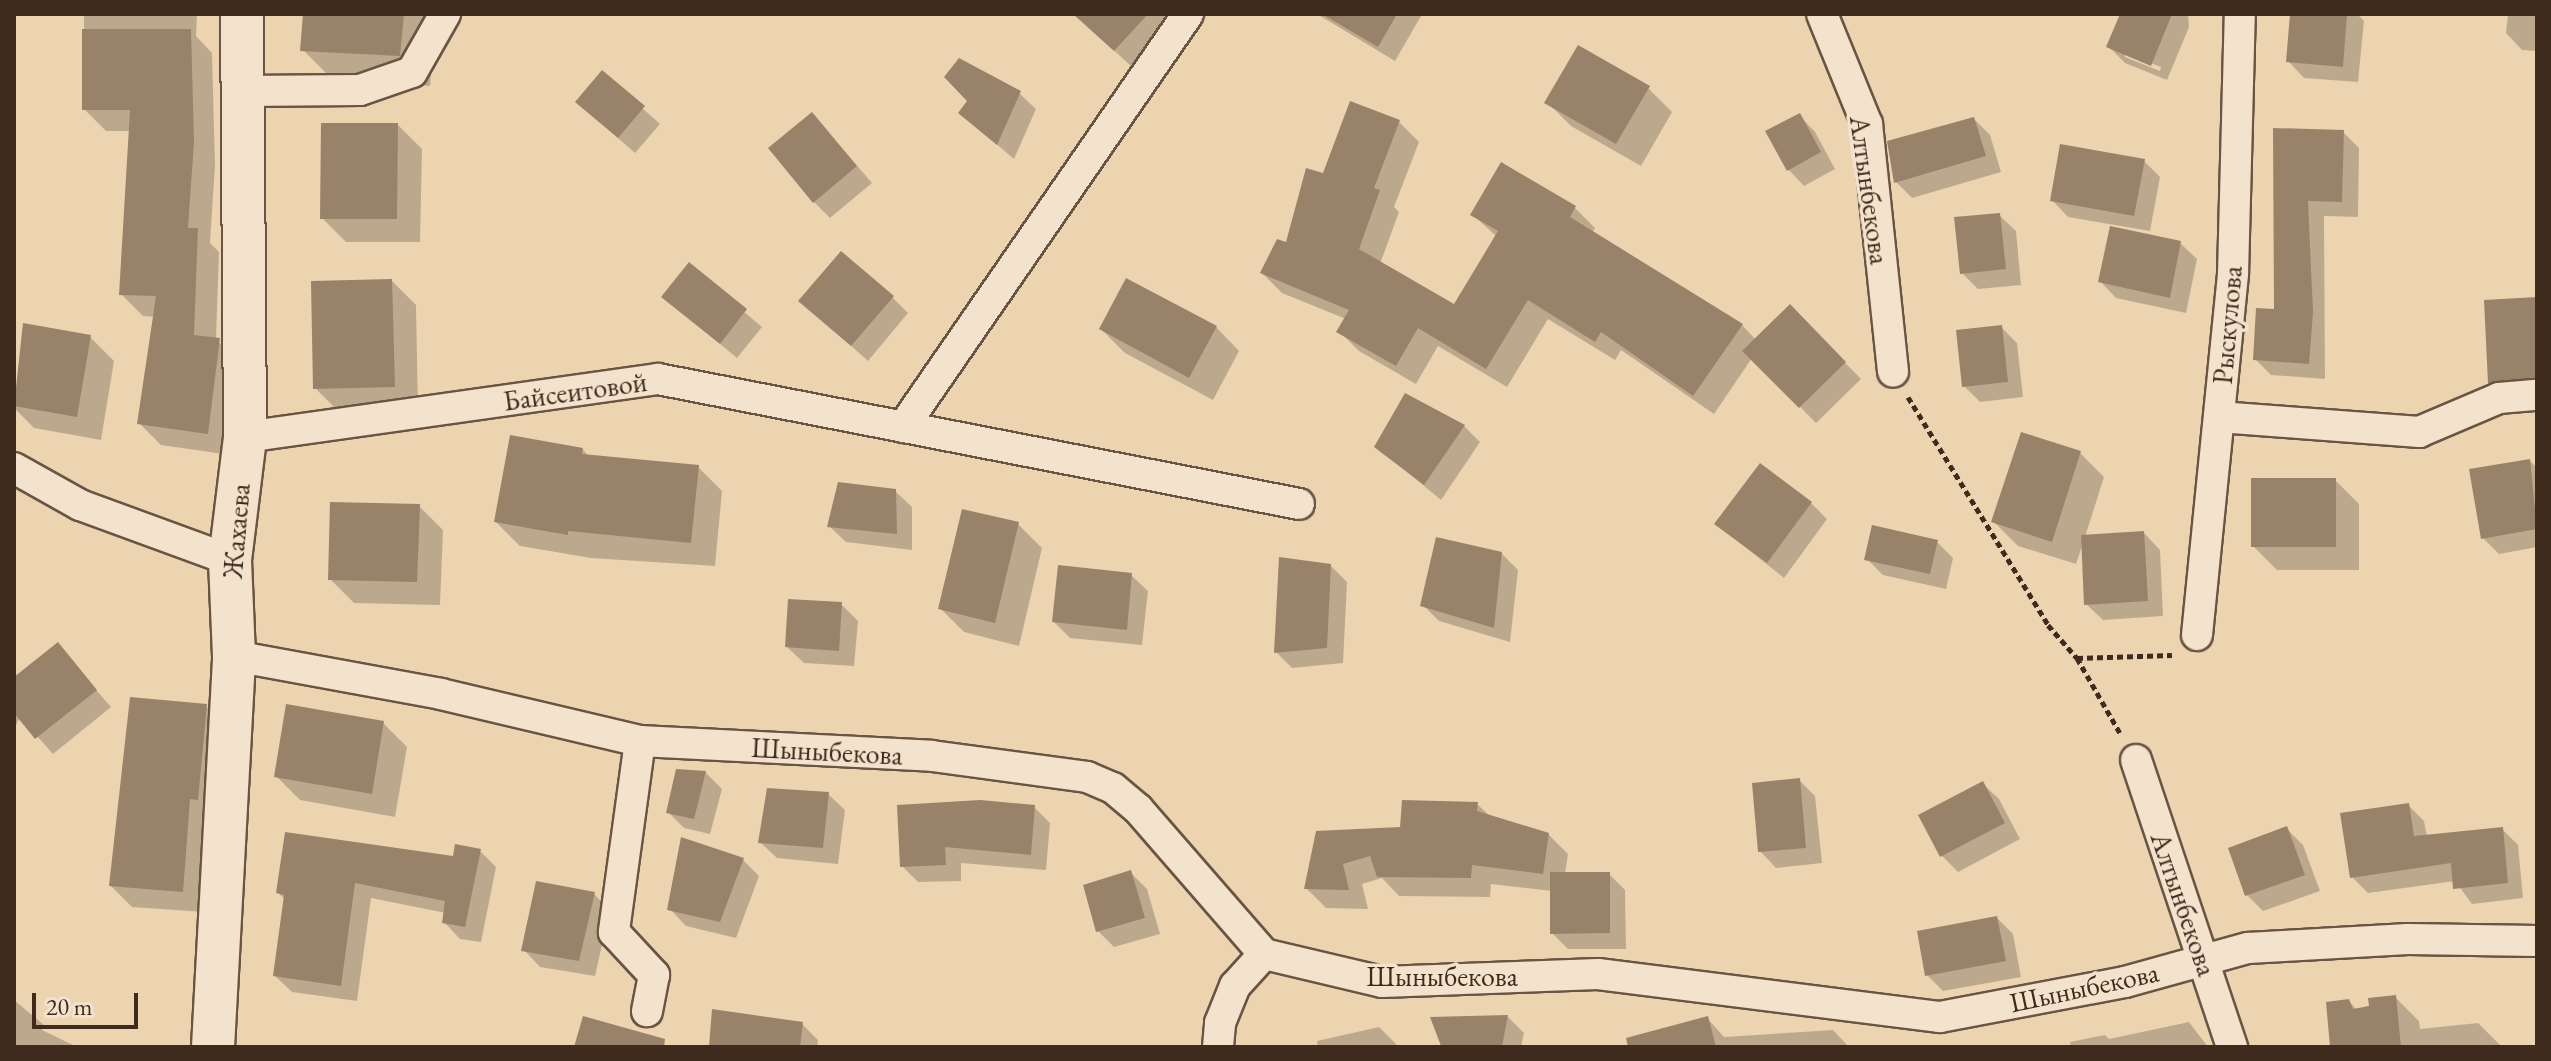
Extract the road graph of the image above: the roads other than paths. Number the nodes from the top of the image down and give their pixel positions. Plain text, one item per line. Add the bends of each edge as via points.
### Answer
1 (242, 14) edge
2 (445, 14) edge
3 (1188, 14) edge
4 (1822, 14) edge
5 (2240, 14) edge
6 (242, 91) junction
7 (1893, 372) road end
8 (2537, 395) edge
9 (2219, 417) junction
10 (903, 427) junction
11 (245, 437) junction
12 (14, 468) edge
13 (1299, 504) dead end
14 (230, 560) junction
15 (2197, 635) road end
16 (234, 656) junction
17 (640, 741) junction
18 (2136, 760) road end
19 (2537, 941) edge
20 (1264, 954) junction
21 (2202, 960) junction
22 (647, 1011) dead end
23 (213, 1047) edge
24 (1218, 1047) edge
25 (2232, 1047) edge

1 - 6 street, Жахаева
2 - 6 street via 412,72 360,90
3 - 10 street
4 - 7 street, Алтынбекова via 1867,124
5 - 9 street, Рыскулова via 2233,274
6 - 11 street, Жахаева
8 - 9 street via 2499,398 2419,432
9 - 15 street, Рыскулова
10 - 11 street, Байсеитовой via 658,379
10 - 13 street, Байсеитовой
11 - 14 street, Жахаева
12 - 14 street via 80,505
14 - 16 street, Жахаева
16 - 17 street, Шыныбекова via 441,694
16 - 23 street, Жахаева
17 - 20 street, Шыныбекова via 932,756 1087,777 1113,788 1138,809
17 - 22 street via 614,932 654,975
18 - 21 street, Алтынбекова
19 - 21 street, Шыныбекова via 2379,940 2248,948
20 - 21 street, Шыныбекова via 1382,982 1598,974 1940,1017 2125,982
20 - 24 street via 1235,986 1220,1023
21 - 25 street, Алтынбекова

